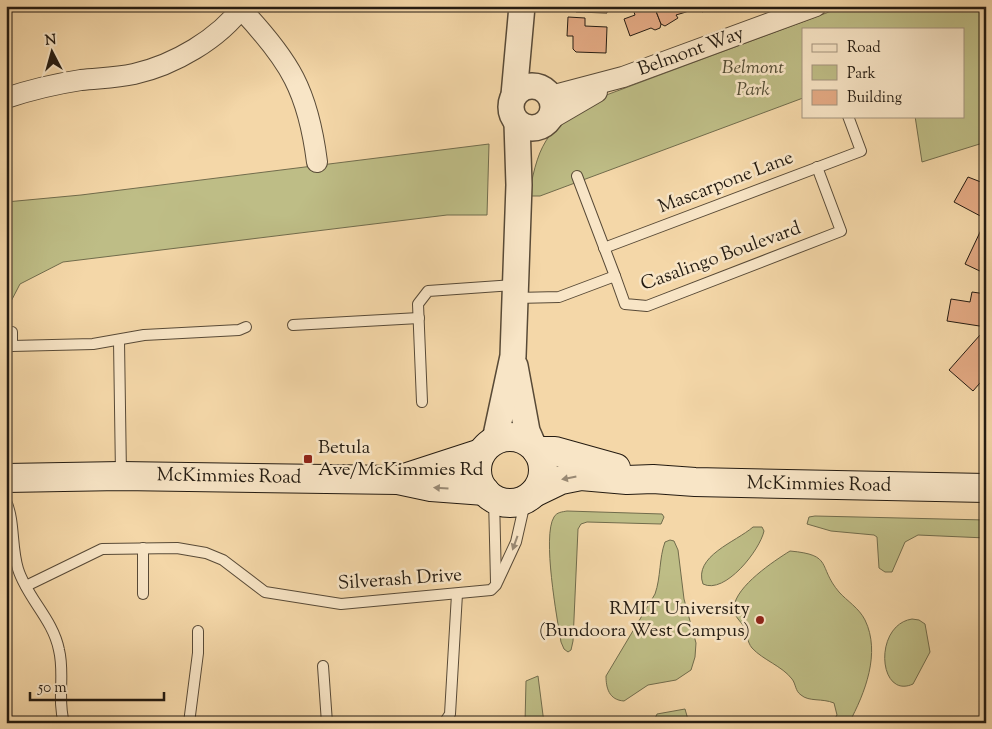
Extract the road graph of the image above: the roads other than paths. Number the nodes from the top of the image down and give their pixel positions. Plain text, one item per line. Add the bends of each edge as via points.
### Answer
1 (816, 6) edge
2 (242, 8) edge
3 (522, 16) edge
4 (514, 96) junction
5 (6, 98) edge
6 (546, 107) junction
7 (849, 118) edge
8 (517, 123) junction
9 (317, 162) dead end
10 (817, 167) junction
11 (577, 176) dead end
12 (519, 186) junction
13 (604, 248) junction
14 (615, 276) junction
15 (515, 292) junction
16 (419, 318) junction
17 (293, 324) dead end
18 (246, 327) dead end
19 (12, 332) dead end
20 (119, 341) junction
21 (513, 356) junction
22 (422, 402) dead end
23 (488, 447) junction
24 (535, 449) junction
25 (121, 476) junction
26 (6, 478) edge
27 (653, 479) junction
28 (398, 480) junction
29 (986, 488) edge
30 (489, 495) junction
31 (530, 495) junction
32 (6, 501) edge
33 (143, 548) junction
34 (496, 585) junction
35 (26, 586) junction
36 (143, 594) dead end
37 (457, 594) junction
38 (198, 631) dead end
39 (323, 666) dead end
40 (64, 723) edge
41 (189, 723) edge
42 (327, 723) edge
43 (444, 723) edge

1 - 6 street, Belmont Way
2 - 5 street via 196,48 164,64 136,74 53,85
2 - 9 street via 294,74 312,126
3 - 4 street
3 - 6 street
4 - 6 street via 525,87
4 - 8 street via 511,113
6 - 8 street via 531,129
6 - 12 street
7 - 10 lane, Mascarpone Lane via 861,151
8 - 12 street
10 - 13 lane, Mascarpone Lane
10 - 14 lane, Casalingo Boulevard via 841,231 647,306 625,304
11 - 13 lane
12 - 15 street
13 - 14 lane
14 - 15 lane, Casalingo Boulevard via 559,298
15 - 16 lane, Casalingo Boulevard via 428,291 418,304
15 - 21 street
16 - 17 lane
16 - 22 lane, Casalingo Boulevard
18 - 20 lane via 144,335
19 - 20 lane via 12,346
20 - 25 lane
21 - 23 street
21 - 24 street via 527,431
23 - 24 main road via 515,437
23 - 28 main road, McKimmies Road
23 - 30 main road via 477,472
24 - 27 main road, McKimmies Road via 575,455
24 - 31 main road via 542,461 543,472
25 - 26 main road, McKimmies Road
25 - 28 main road, McKimmies Road
27 - 29 main road, McKimmies Road
27 -> 31 main road, McKimmies Road via 574,477 547,485
30 -> 28 main road, McKimmies Road via 431,488
30 - 31 main road via 510,503
30 - 34 lane
31 -> 34 lane via 516,542
32 - 35 lane via 18,569
33 - 35 lane, Silverash Drive via 102,549
33 - 36 lane
33 - 37 lane, Silverash Drive via 193,549 222,560 265,592 341,604
34 - 37 lane, Silverash Drive via 486,592
35 - 40 lane via 50,625 59,650
37 - 43 lane via 450,714
38 - 41 lane
39 - 42 lane

